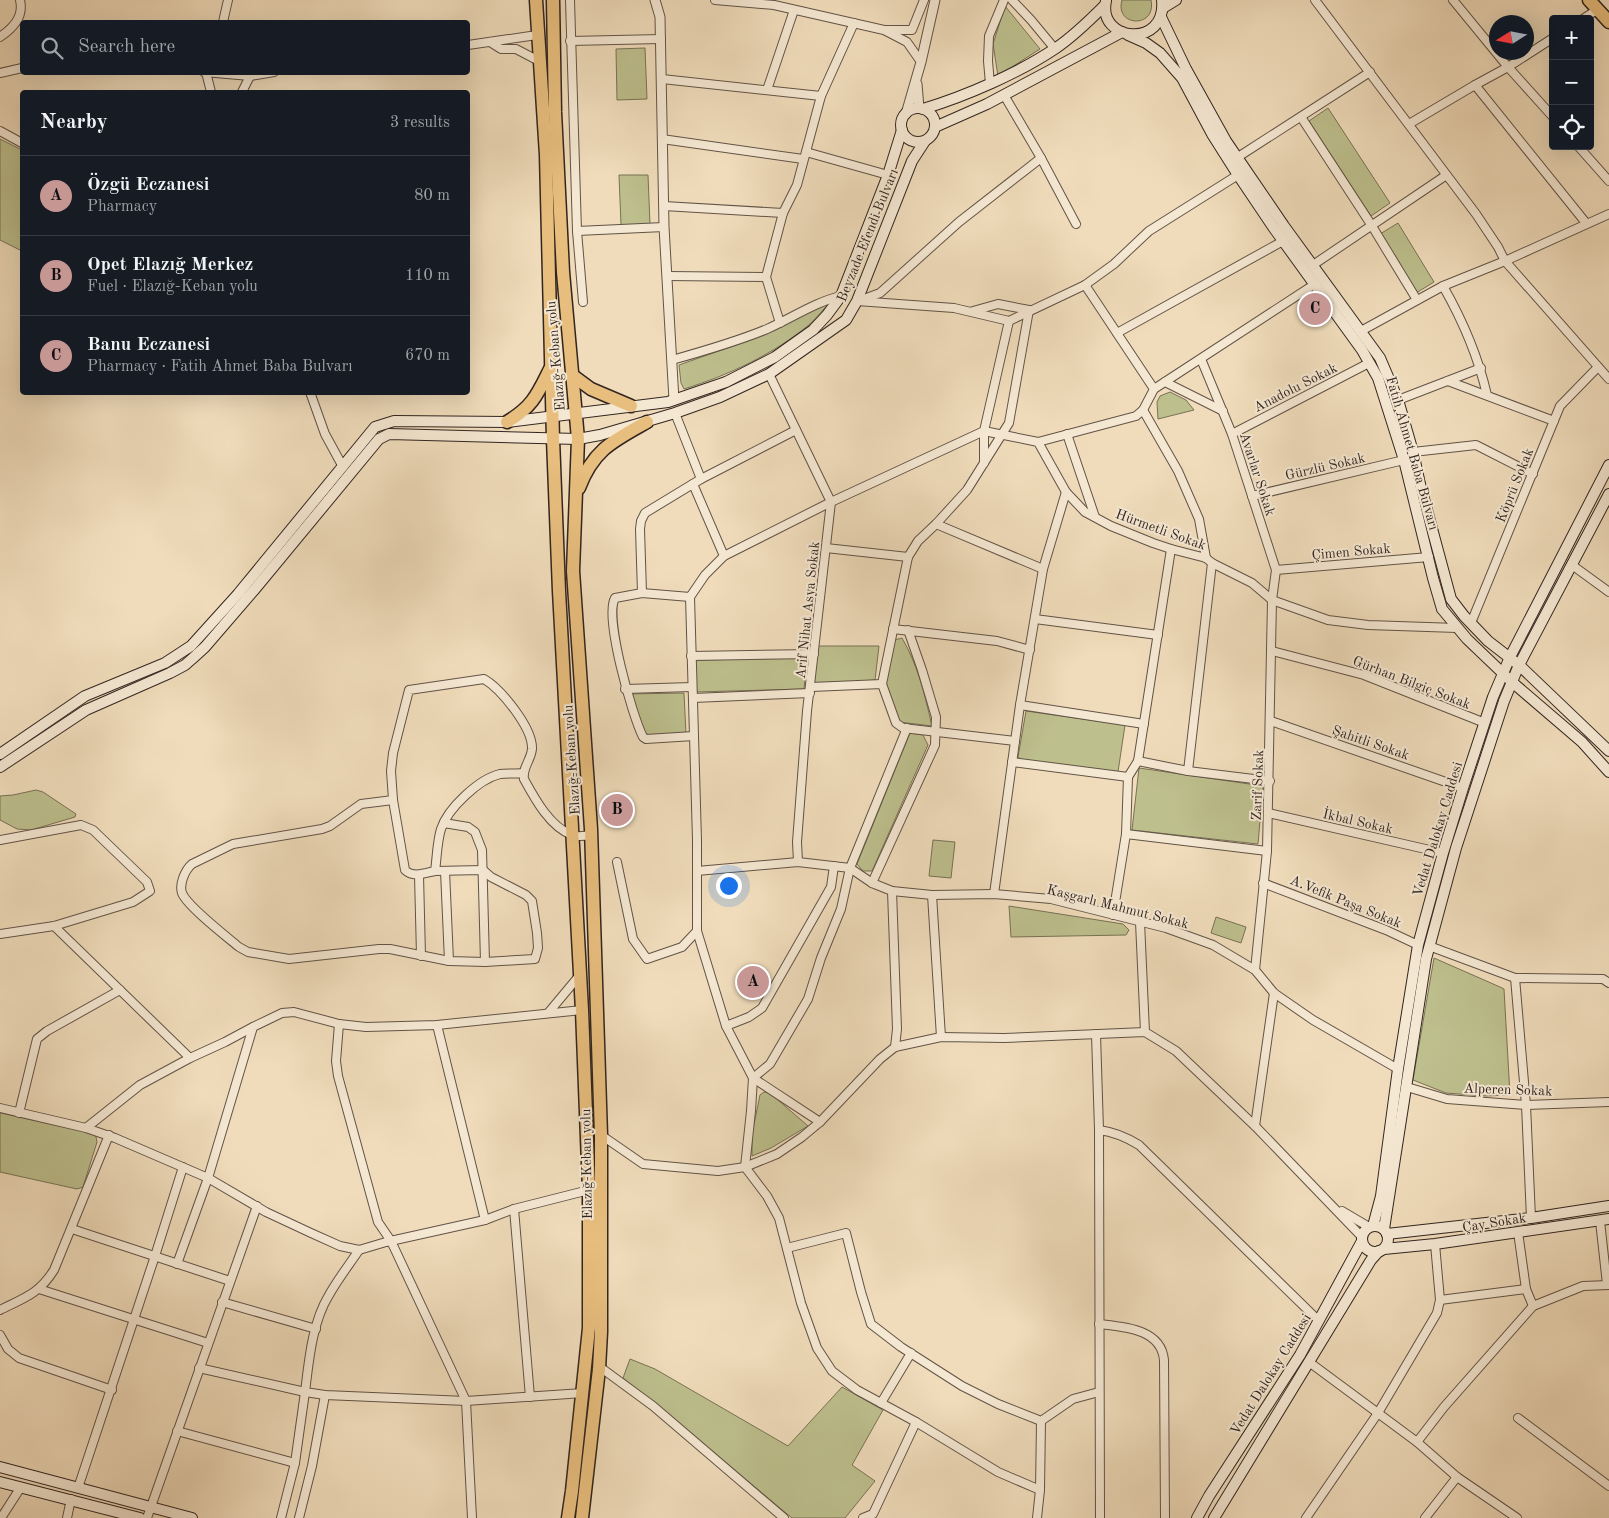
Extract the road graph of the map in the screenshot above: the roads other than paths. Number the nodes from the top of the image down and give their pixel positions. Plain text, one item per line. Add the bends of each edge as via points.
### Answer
1 (20, 0) edge
2 (228, 0) edge
3 (536, 0) edge
4 (553, 0) edge
5 (570, 0) edge
6 (655, 0) edge
7 (715, 0) edge
8 (924, 0) edge
9 (935, 0) edge
10 (1004, 0) edge
11 (1012, 0) edge
12 (1176, 0) edge
13 (1315, 0) edge
14 (1453, 0) edge
15 (1106, 1) edge
16 (774, 2) edge
17 (1593, 5) edge
18 (1162, 8) edge
19 (794, 10) junction
20 (223, 20) edge
21 (1609, 22) edge
22 (854, 23) junction
23 (884, 30) junction
24 (1125, 33) junction
25 (537, 35) junction
26 (0, 37) edge
27 (661, 39) junction
28 (570, 41) junction
29 (1549, 41) edge
30 (490, 42) junction
31 (470, 45) edge
32 (1055, 49) junction
33 (539, 61) junction
34 (921, 62) junction
35 (1508, 67) junction
36 (20, 68) edge
37 (0, 72) edge
38 (1370, 72) junction
39 (207, 75) edge
40 (235, 75) edge
41 (256, 75) edge
42 (250, 76) junction
43 (662, 79) junction
44 (916, 79) junction
45 (990, 84) junction
46 (1475, 85) junction
47 (211, 90) edge
48 (243, 90) edge
49 (768, 90) junction
50 (1004, 95) junction
51 (821, 96) junction
52 (921, 109) junction
53 (1549, 113) edge
54 (906, 114) junction
55 (1301, 117) junction
56 (1409, 124) junction
57 (935, 127) junction
58 (902, 130) junction
59 (0, 131) edge
60 (662, 139) junction
61 (924, 141) junction
62 (20, 142) edge
63 (1582, 150) edge
64 (804, 156) junction
65 (1238, 157) junction
66 (1041, 158) junction
67 (888, 175) junction
68 (1238, 175) junction
69 (1445, 176) junction
70 (1609, 181) edge
71 (664, 206) junction
72 (783, 214) junction
73 (1609, 214) edge
74 (1586, 223) junction
75 (1076, 224) dead end
76 (1372, 226) junction
77 (664, 228) junction
78 (577, 231) junction
79 (1283, 241) junction
80 (1504, 261) junction
81 (1313, 265) junction
82 (667, 276) junction
83 (766, 277) junction
84 (1315, 284) junction
85 (1085, 286) junction
86 (1443, 286) junction
87 (880, 293) junction
88 (841, 296) junction
89 (1417, 300) junction
90 (858, 301) junction
91 (583, 302) dead end
92 (882, 303) junction
93 (1029, 310) junction
94 (972, 311) junction
95 (1009, 321) junction
96 (780, 323) junction
97 (1361, 331) junction
98 (1117, 333) junction
99 (1201, 359) junction
100 (672, 360) junction
101 (1369, 363) junction
102 (551, 367) junction
103 (1598, 367) junction
104 (1481, 368) junction
105 (769, 374) junction
106 (572, 375) junction
107 (1609, 379) edge
108 (1448, 381) junction
109 (1165, 382) junction
110 (1154, 389) junction
111 (311, 395) edge
112 (1487, 395) junction
113 (674, 400) junction
114 (1398, 400) junction
115 (631, 406) junction
116 (1143, 410) junction
117 (1223, 411) junction
118 (675, 413) junction
119 (576, 414) junction
120 (552, 415) junction
121 (1554, 421) junction
122 (507, 422) junction
123 (647, 422) junction
124 (796, 430) junction
125 (984, 431) junction
126 (1067, 434) junction
127 (1232, 434) junction
128 (1001, 435) junction
129 (553, 439) junction
130 (578, 440) junction
131 (1038, 442) junction
132 (1413, 452) junction
133 (1404, 460) junction
134 (984, 463) junction
135 (1609, 465) edge
136 (343, 467) junction
137 (1533, 474) junction
138 (702, 479) junction
139 (693, 484) junction
140 (1066, 492) junction
141 (1609, 494) edge
142 (1252, 496) junction
143 (575, 498) junction
144 (832, 502) junction
145 (1095, 517) junction
146 (936, 524) junction
147 (826, 548) junction
148 (1171, 549) junction
149 (724, 556) junction
150 (908, 557) junction
151 (1429, 557) junction
152 (1209, 560) junction
153 (1572, 564) junction
154 (1043, 569) junction
155 (1276, 570) junction
156 (1609, 592) edge
157 (642, 593) junction
158 (690, 597) junction
159 (1272, 600) junction
160 (1035, 619) junction
161 (1471, 623) junction
162 (893, 628) junction
163 (1457, 628) junction
164 (908, 630) junction
165 (1158, 635) junction
166 (1030, 650) junction
167 (1272, 651) junction
168 (814, 654) junction
169 (691, 656) junction
170 (1510, 657) junction
171 (1519, 665) junction
172 (1503, 673) junction
173 (1512, 682) junction
174 (882, 684) junction
175 (692, 687) junction
176 (625, 689) junction
177 (810, 690) junction
178 (692, 698) junction
179 (1020, 705) junction
180 (1271, 720) junction
181 (1485, 723) junction
182 (1144, 724) junction
183 (907, 728) junction
184 (935, 732) junction
185 (694, 736) junction
186 (1015, 741) junction
187 (1609, 751) edge
188 (0, 754) edge
189 (1138, 761) junction
190 (1012, 762) junction
191 (0, 767) edge
192 (1188, 771) junction
193 (1609, 772) edge
194 (523, 774) junction
195 (1128, 777) junction
196 (1270, 781) junction
197 (1463, 788) junction
198 (393, 800) junction
199 (1268, 813) junction
200 (444, 823) junction
201 (1126, 834) junction
202 (591, 835) junction
203 (573, 836) junction
204 (0, 840) edge
205 (1268, 851) junction
206 (1443, 853) junction
207 (618, 862) dead end
208 (798, 862) junction
209 (834, 866) junction
210 (850, 868) junction
211 (483, 870) junction
212 (435, 871) junction
213 (445, 871) junction
214 (697, 871) junction
215 (419, 875) junction
216 (872, 883) junction
217 (1263, 883) junction
218 (892, 891) junction
219 (932, 894) junction
220 (994, 894) junction
221 (1113, 915) junction
222 (1140, 922) junction
223 (54, 926) junction
224 (697, 931) junction
225 (0, 934) edge
226 (1418, 945) junction
227 (1429, 946) junction
228 (421, 956) junction
229 (449, 961) junction
230 (484, 962) junction
231 (1255, 970) junction
232 (580, 975) junction
233 (1515, 978) junction
234 (1609, 983) edge
235 (120, 990) junction
236 (1274, 992) junction
237 (582, 1010) junction
238 (549, 1012) junction
239 (339, 1024) junction
240 (437, 1025) junction
241 (726, 1026) junction
242 (253, 1027) junction
243 (1145, 1032) junction
244 (1096, 1034) junction
245 (941, 1037) junction
246 (895, 1047) junction
247 (190, 1058) junction
248 (1398, 1069) junction
249 (753, 1078) junction
250 (1407, 1087) junction
251 (1609, 1102) edge
252 (1526, 1105) junction
253 (0, 1108) edge
254 (19, 1113) junction
255 (820, 1122) junction
256 (1255, 1126) junction
257 (86, 1128) junction
258 (1099, 1130) junction
259 (601, 1135) junction
260 (109, 1136) junction
261 (183, 1167) junction
262 (746, 1167) junction
263 (208, 1178) junction
264 (589, 1190) junction
265 (256, 1206) junction
266 (1334, 1206) junction
267 (1609, 1206) edge
268 (514, 1209) junction
269 (1531, 1218) junction
270 (485, 1220) junction
271 (1604, 1220) edge
272 (1371, 1227) junction
273 (72, 1230) junction
274 (1385, 1232) junction
275 (1518, 1232) junction
276 (1362, 1239) junction
277 (391, 1241) junction
278 (1435, 1244) junction
279 (787, 1248) junction
280 (359, 1250) junction
281 (1381, 1250) junction
282 (155, 1256) junction
283 (177, 1264) junction
284 (230, 1281) junction
285 (1608, 1285) edge
286 (1526, 1288) junction
287 (39, 1289) junction
288 (1440, 1300) junction
289 (222, 1302) junction
290 (1533, 1306) junction
291 (0, 1310) edge
292 (134, 1319) junction
293 (1319, 1321) junction
294 (1100, 1324) junction
295 (316, 1329) junction
296 (0, 1335) edge
297 (208, 1343) junction
298 (911, 1353) junction
299 (1309, 1362) junction
300 (199, 1368) junction
301 (599, 1370) junction
302 (112, 1390) junction
303 (305, 1392) junction
304 (1099, 1392) junction
305 (583, 1393) junction
306 (325, 1395) junction
307 (530, 1397) junction
308 (466, 1401) junction
309 (881, 1403) junction
310 (1378, 1413) junction
311 (1518, 1418) dead end
312 (1040, 1421) junction
313 (916, 1422) junction
314 (177, 1431) junction
315 (1417, 1442) junction
316 (295, 1463) junction
317 (0, 1467) edge
318 (1457, 1476) junction
319 (0, 1482) edge
320 (1609, 1486) edge
321 (21, 1487) junction
322 (78, 1488) junction
323 (1040, 1490) junction
324 (71, 1499) junction
325 (150, 1507) junction
326 (0, 1518) edge
327 (67, 1518) edge
328 (140, 1518) edge
329 (147, 1518) edge
330 (192, 1518) edge
331 (281, 1518) edge
332 (299, 1518) edge
333 (472, 1518) edge
334 (568, 1518) edge
335 (582, 1518) edge
336 (784, 1518) edge
337 (864, 1518) edge
338 (1037, 1518) edge
339 (1100, 1518) edge
340 (1165, 1518) edge
341 (1197, 1518) edge
342 (1214, 1518) edge
343 (1306, 1518) edge
344 (1425, 1518) edge
345 (1517, 1518) edge

1 - 26 street via 18,19
2 - 20 street
3 - 25 highway, Elazığ-Keban yolu
4 - 106 highway, Elazığ-Keban yolu via 561,234
5 - 28 street
6 - 27 street
7 - 16 street
8 - 23 street via 912,30
9 - 34 street
10 - 45 street via 989,36
11 - 32 street
12 - 18 main road
13 - 38 street
14 - 35 street
15 - 24 main road via 1111,24
15 - 32 main road via 1073,36
16 - 19 street
17 - 21 highway
18 - 24 main road via 1156,26 1148,32 1138,35
18 - 65 main road, Fatih Ahmet Baba Bulvarı via 1191,77
19 - 22 street
19 - 49 street
22 - 23 street
22 - 51 street
23 - 34 street via 907,42
24 - 50 main road
24 - 68 main road, Fatih Ahmet Baba Bulvarı via 1160,54 1182,78
25 - 30 street
25 - 33 highway, Elazığ-Keban yolu
27 - 28 street
27 - 43 street
28 - 78 street
29 - 35 street
30 - 31 street
30 - 33 street via 501,49 516,49
32 - 45 main road
33 - 102 highway, Elazığ-Keban yolu via 546,155
34 - 44 street
35 - 46 street
35 - 53 street
36 - 37 street
38 - 55 street
38 - 56 street
39 - 47 street
40 - 42 street
41 - 42 street
42 - 48 street
43 - 49 street
43 - 60 street
44 - 52 street
44 - 54 street
45 - 52 main road
46 - 56 street
46 - 74 street
49 - 51 street
50 - 57 main road
50 - 66 street
51 - 64 street
52 - 54 main road
52 - 57 main road via 932,116
54 - 58 main road
55 - 65 street
55 - 76 street
56 - 69 street
57 - 61 main road via 932,136
58 - 61 main road via 913,142
58 - 67 main road, Beyzade Efendi Bulvarı
59 - 62 street
60 - 64 street
60 - 71 street
61 - 90 main road, Beyzade Efendi Bulvarı via 912,161
63 - 70 street
64 - 67 street
64 - 72 street
65 - 81 main road, Fatih Ahmet Baba Bulvarı
66 - 75 street
66 - 87 street via 959,222
67 - 88 main road, Beyzade Efendi Bulvarı
68 - 79 main road, Fatih Ahmet Baba Bulvarı
68 - 85 street via 1149,231
69 - 76 street
69 - 80 street via 1476,214
71 - 72 street
71 - 77 street
72 - 83 street
73 - 74 street
74 - 80 street
76 - 81 street
76 - 89 street
77 - 78 street
77 - 82 street
78 - 91 street
79 - 84 main road, Fatih Ahmet Baba Bulvarı
79 - 98 street
80 - 86 street
80 - 103 street
81 - 97 main road, Fatih Ahmet Baba Bulvarı
82 - 83 street
82 - 100 street
83 - 96 street
84 - 99 street
84 - 101 main road, Fatih Ahmet Baba Bulvarı
85 - 93 street
85 - 98 street
86 - 89 street
86 - 104 street via 1458,312
87 - 90 street
87 - 92 street
88 - 96 street
88 - 113 main road, Beyzade Efendi Bulvarı via 813,330 775,357 726,382
89 - 97 street
90 - 92 street
90 - 105 main road, Beyzade Efendi Bulvarı via 846,320
92 - 94 street
93 - 94 street via 998,304
93 - 95 street
93 - 128 street via 1009,423
94 - 95 street
95 - 125 street
96 - 100 street via 739,341
97 - 114 main road, Fatih Ahmet Baba Bulvarı via 1380,358
98 - 110 street
99 - 109 street
99 - 117 street, Avarlar Sokak
100 - 113 street
101 - 127 street, Anadolu Sokak
101 - 133 main road, Fatih Ahmet Baba Bulvarı via 1378,378
102 - 120 highway, Elazığ-Keban yolu
102 - 122 highway via 536,397 526,409
103 - 107 street
103 - 121 street, Köprü Sokak via 1560,406
104 - 108 street
104 - 112 street
105 - 118 main road, Beyzade Efendi Bulvarı
105 - 124 street
106 - 115 highway via 591,389
106 - 119 highway, Elazığ-Keban yolu
108 - 112 street
108 - 114 street
109 - 110 street
109 - 117 street
110 - 116 street
111 - 136 street via 325,434
112 - 121 street
113 - 115 main road, Beyzade Efendi Bulvarı
114 - 132 main road, Fatih Ahmet Baba Bulvarı
115 - 119 main road, Beyzade Efendi Bulvarı
116 - 126 street via 1136,416
116 - 152 street via 1178,471 1198,519
117 - 127 street, Avarlar Sokak
118 - 123 main road, Beyzade Efendi Bulvarı
118 - 138 street
119 - 120 main road, Beyzade Efendi Bulvarı
119 - 130 highway, Elazığ-Keban yolu
120 - 122 main road, Beyzade Efendi Bulvarı
120 - 129 highway, Elazığ-Keban yolu
121 - 137 street, Köprü Sokak
122 - 136 main road, Beyzade Efendi Bulvarı via 406,421 381,424 370,432
123 - 130 main road, Beyzade Efendi Bulvarı
123 - 143 highway via 602,449 587,468
124 - 138 street
124 - 144 street
125 - 128 street
125 - 134 street
125 - 144 street
126 - 131 street
126 - 145 street
127 - 142 street, Avarlar Sokak
128 - 131 street
128 - 134 street
129 - 130 main road, Beyzade Efendi Bulvarı
129 - 191 main road, Beyzade Efendi Bulvarı via 414,434 385,436 189,661 170,673 86,710
129 - 203 highway, Elazığ-Keban yolu
130 - 143 highway, Elazığ-Keban yolu
131 - 140 street, Hürmetli Sokak
132 - 137 street via 1476,446
132 - 161 main road, Fatih Ahmet Baba Bulvarı via 1451,599
133 - 142 street, Gürzlü Sokak
133 - 151 main road, Fatih Ahmet Baba Bulvarı
134 - 146 street via 968,490
135 - 170 main road, Vedat Dalokay Caddesi
136 - 188 main road, Beyzade Efendi Bulvarı via 191,646 165,663 86,696
137 - 161 street, Köprü Sokak
138 - 139 street
139 - 149 street
139 - 157 street via 650,509 641,521
140 - 145 street, Hürmetli Sokak via 1085,512
140 - 154 street
141 - 153 main road, Vedat Dalokay Caddesi
142 - 155 street, Avarlar Sokak
143 - 202 highway, Elazığ-Keban yolu via 572,571
144 - 147 street, Arif Nihat Asya Sokak
144 - 149 street
145 - 148 street, Hürmetli Sokak
146 - 150 street via 918,541
146 - 154 street
147 - 150 street
147 - 168 street, Arif Nihat Asya Sokak
148 - 152 street, Hürmetli Sokak
148 - 165 street
149 - 158 street
150 - 162 street
151 - 155 street, Çimen Sokak
151 - 163 main road, Fatih Ahmet Baba Bulvarı via 1442,609
152 - 159 street, Hürmetli Sokak via 1252,582
152 - 192 street
153 - 156 street
153 - 171 main road, Vedat Dalokay Caddesi
154 - 160 street
155 - 159 street, Avarlar Sokak
157 - 158 street
157 - 176 street via 618,596 613,601 613,620
158 - 169 street
159 - 163 street, Hürmetli Sokak via 1328,620 1368,626
159 - 167 street, Zarif Sokak
160 - 165 street
160 - 166 street
161 - 170 main road, Fatih Ahmet Baba Bulvarı
162 - 164 street
162 - 174 street
163 - 172 main road, Fatih Ahmet Baba Bulvarı
164 - 166 street via 997,641
164 - 184 street via 936,717
165 - 182 street
166 - 179 street
167 - 180 street, Zarif Sokak
167 - 181 street, Gürhan Bilgiç Sokak via 1364,675
168 - 169 street
168 - 177 street, Arif Nihat Asya Sokak
169 - 175 street
170 - 171 main road, Fatih Ahmet Baba Bulvarı
170 - 172 main road, Vedat Dalokay Caddesi
171 - 173 main road, Vedat Dalokay Caddesi
171 - 187 main road, Fatih Ahmet Baba Bulvarı
172 - 173 main road, Fatih Ahmet Baba Bulvarı
172 - 181 main road, Vedat Dalokay Caddesi
173 - 193 main road, Fatih Ahmet Baba Bulvarı via 1582,742
173 - 227 main road, Vedat Dalokay Caddesi via 1459,839
174 - 177 street
174 - 183 street via 896,722
175 - 176 street
175 - 178 street
176 - 185 street via 643,737
177 - 178 street
177 - 208 street, Arif Nihat Asya Sokak
178 - 185 street
179 - 182 street
179 - 186 street
180 - 196 street, Zarif Sokak
180 - 197 street, Şahitli Sokak
181 - 197 main road, Vedat Dalokay Caddesi
182 - 189 street
183 - 184 street
183 - 210 street
184 - 186 street
184 - 216 street via 934,744
185 - 214 street
186 - 190 street
189 - 192 street
189 - 195 street
190 - 195 street
190 - 220 street
192 - 196 street
194 - 198 street via 532,747 529,736 523,723 492,684 484,679 409,690 393,753
194 - 200 street via 502,774 485,781 454,806
194 - 203 street via 551,820
195 - 201 street
196 - 199 street, Zarif Sokak
197 - 206 main road, Vedat Dalokay Caddesi
198 - 215 street via 405,870
198 - 228 street via 360,804 322,829 233,844 192,864 184,877 182,893 190,904 248,952 289,959 390,949
199 - 205 street, Zarif Sokak
199 - 206 street, İkbal Sokak
200 - 211 street via 468,827 475,832 482,850
200 - 212 street via 438,841
201 - 205 street
201 - 221 street
202 - 203 street
202 - 259 highway, Elazığ-Keban yolu
203 - 232 highway, Elazığ-Keban yolu
204 - 223 street via 86,826 150,888 147,895 133,902
205 - 217 street, Zarif Sokak
206 - 226 main road, Vedat Dalokay Caddesi
207 - 224 street via 633,938 647,959 682,947
208 - 209 street, Kaşgarlı Mahmut Sokak
208 - 214 street, Kaşgarlı Mahmut Sokak
209 - 210 street, Kaşgarlı Mahmut Sokak
209 - 241 street via 831,886 762,1008
210 - 216 street, Kaşgarlı Mahmut Sokak
210 - 249 street via 841,909 808,999 770,1064
211 - 213 street
211 - 230 street
211 - 230 street via 532,901 538,948 535,959
212 - 213 street
212 - 215 street
213 - 229 street
214 - 224 street
215 - 228 street
216 - 218 street, Kaşgarlı Mahmut Sokak
217 - 226 street, A.Vefik Paşa Sokak
217 - 231 street, Zarif Sokak
218 - 219 street, Kaşgarlı Mahmut Sokak
218 - 246 street
219 - 220 street, Kaşgarlı Mahmut Sokak
219 - 245 street
220 - 221 street, Kaşgarlı Mahmut Sokak via 1051,899
221 - 222 street, Kaşgarlı Mahmut Sokak
222 - 231 street, Kaşgarlı Mahmut Sokak via 1213,945
222 - 243 street
223 - 225 street
223 - 235 street
224 - 241 street
226 - 248 main road, Vedat Dalokay Caddesi
227 - 233 street
227 - 250 main road, Vedat Dalokay Caddesi
228 - 229 street
229 - 230 street
231 - 236 street, Kaşgarlı Mahmut Sokak
232 - 237 highway, Elazığ-Keban yolu
232 - 238 street
233 - 234 street via 1603,978
233 - 252 street
235 - 247 street
235 - 254 street via 37,1039
236 - 248 street, Kaşgarlı Mahmut Sokak via 1313,1020
236 - 256 street
237 - 238 street
237 - 264 highway, Elazığ-Keban yolu
238 - 240 street
239 - 240 street via 366,1027
239 - 242 street via 294,1012 277,1014
239 - 277 street via 336,1061 342,1095 378,1222
240 - 270 street
241 - 249 street
242 - 247 street
242 - 263 street
243 - 244 street
243 - 256 street via 1176,1052
244 - 245 street
244 - 258 street
245 - 246 street
246 - 255 street
247 - 257 street via 129,1093
248 - 272 main road, Vedat Dalokay Caddesi via 1381,1196
249 - 255 street
249 - 262 street
250 - 252 street, Alperen Sokak via 1447,1099
250 - 274 main road, Vedat Dalokay Caddesi
251 - 252 street, Alperen Sokak
252 - 269 street
253 - 254 street
254 - 257 street
255 - 262 street via 777,1154
256 - 266 street
257 - 260 street
258 - 293 street via 1125,1136 1139,1145
258 - 294 street
259 - 262 street via 644,1164 718,1171
259 - 301 highway, Elazığ-Keban yolu
260 - 261 street
260 - 273 street
261 - 263 street
261 - 282 street
262 - 279 street via 779,1218
263 - 265 street
263 - 283 street
264 - 268 street
264 - 305 highway, Elazığ-Keban yolu via 589,1328
265 - 280 street via 340,1246
265 - 284 street
266 - 272 street
266 - 276 street
267 - 269 main road, Çay Sokak
268 - 270 street
268 - 307 street
269 - 274 main road, Çay Sokak
270 - 277 street
271 - 275 main road, Çay Sokak
271 - 285 street
272 - 274 main road via 1377,1226
272 - 276 main road
273 - 282 street
273 - 287 street via 54,1270
274 - 281 main road via 1388,1242
275 - 278 main road, Çay Sokak
275 - 286 street
276 - 281 main road via 1370,1251
276 - 293 main road, Vedat Dalokay Caddesi
277 - 280 street
277 - 308 street
278 - 281 main road, Çay Sokak
278 - 288 street
279 - 298 street via 846,1233 871,1324
279 - 309 street via 817,1348 832,1371
280 - 295 street via 328,1295
281 - 299 main road via 1371,1260
282 - 283 street
282 - 292 street
283 - 284 street
284 - 289 street
285 - 290 street via 1583,1286
286 - 288 street
286 - 290 street
287 - 291 street
287 - 292 street
288 - 310 street via 1437,1313
289 - 295 street
289 - 297 street
290 - 315 street
292 - 297 street
292 - 302 street
293 - 341 main road, Vedat Dalokay Caddesi
294 - 304 street
294 - 340 street via 1123,1326 1149,1335 1162,1348
295 - 303 street
296 - 302 street via 8,1349 19,1358
297 - 300 street
298 - 309 street
298 - 312 street via 970,1390
299 - 310 street
299 - 342 main road
300 - 303 street
300 - 314 street
301 - 335 highway, Elazığ-Keban yolu
301 - 336 street via 604,1370 653,1406
302 - 322 street
303 - 306 street
303 - 316 street
304 - 312 street via 1073,1398
304 - 339 street
305 - 307 street
305 - 334 highway, Elazığ-Keban yolu
306 - 308 street
306 - 332 street
307 - 308 street
308 - 333 street
309 - 313 street
310 - 315 street
310 - 343 street
311 - 320 street
312 - 323 street
313 - 323 street via 998,1472
313 - 337 street via 873,1514
314 - 316 street
314 - 325 street
315 - 318 street
316 - 331 street
317 - 322 main road
318 - 344 street
318 - 345 street
319 - 321 main road
321 - 324 main road
321 - 326 street
322 - 325 main road
323 - 338 street
324 - 327 street
324 - 328 main road
325 - 329 street
325 - 330 main road

